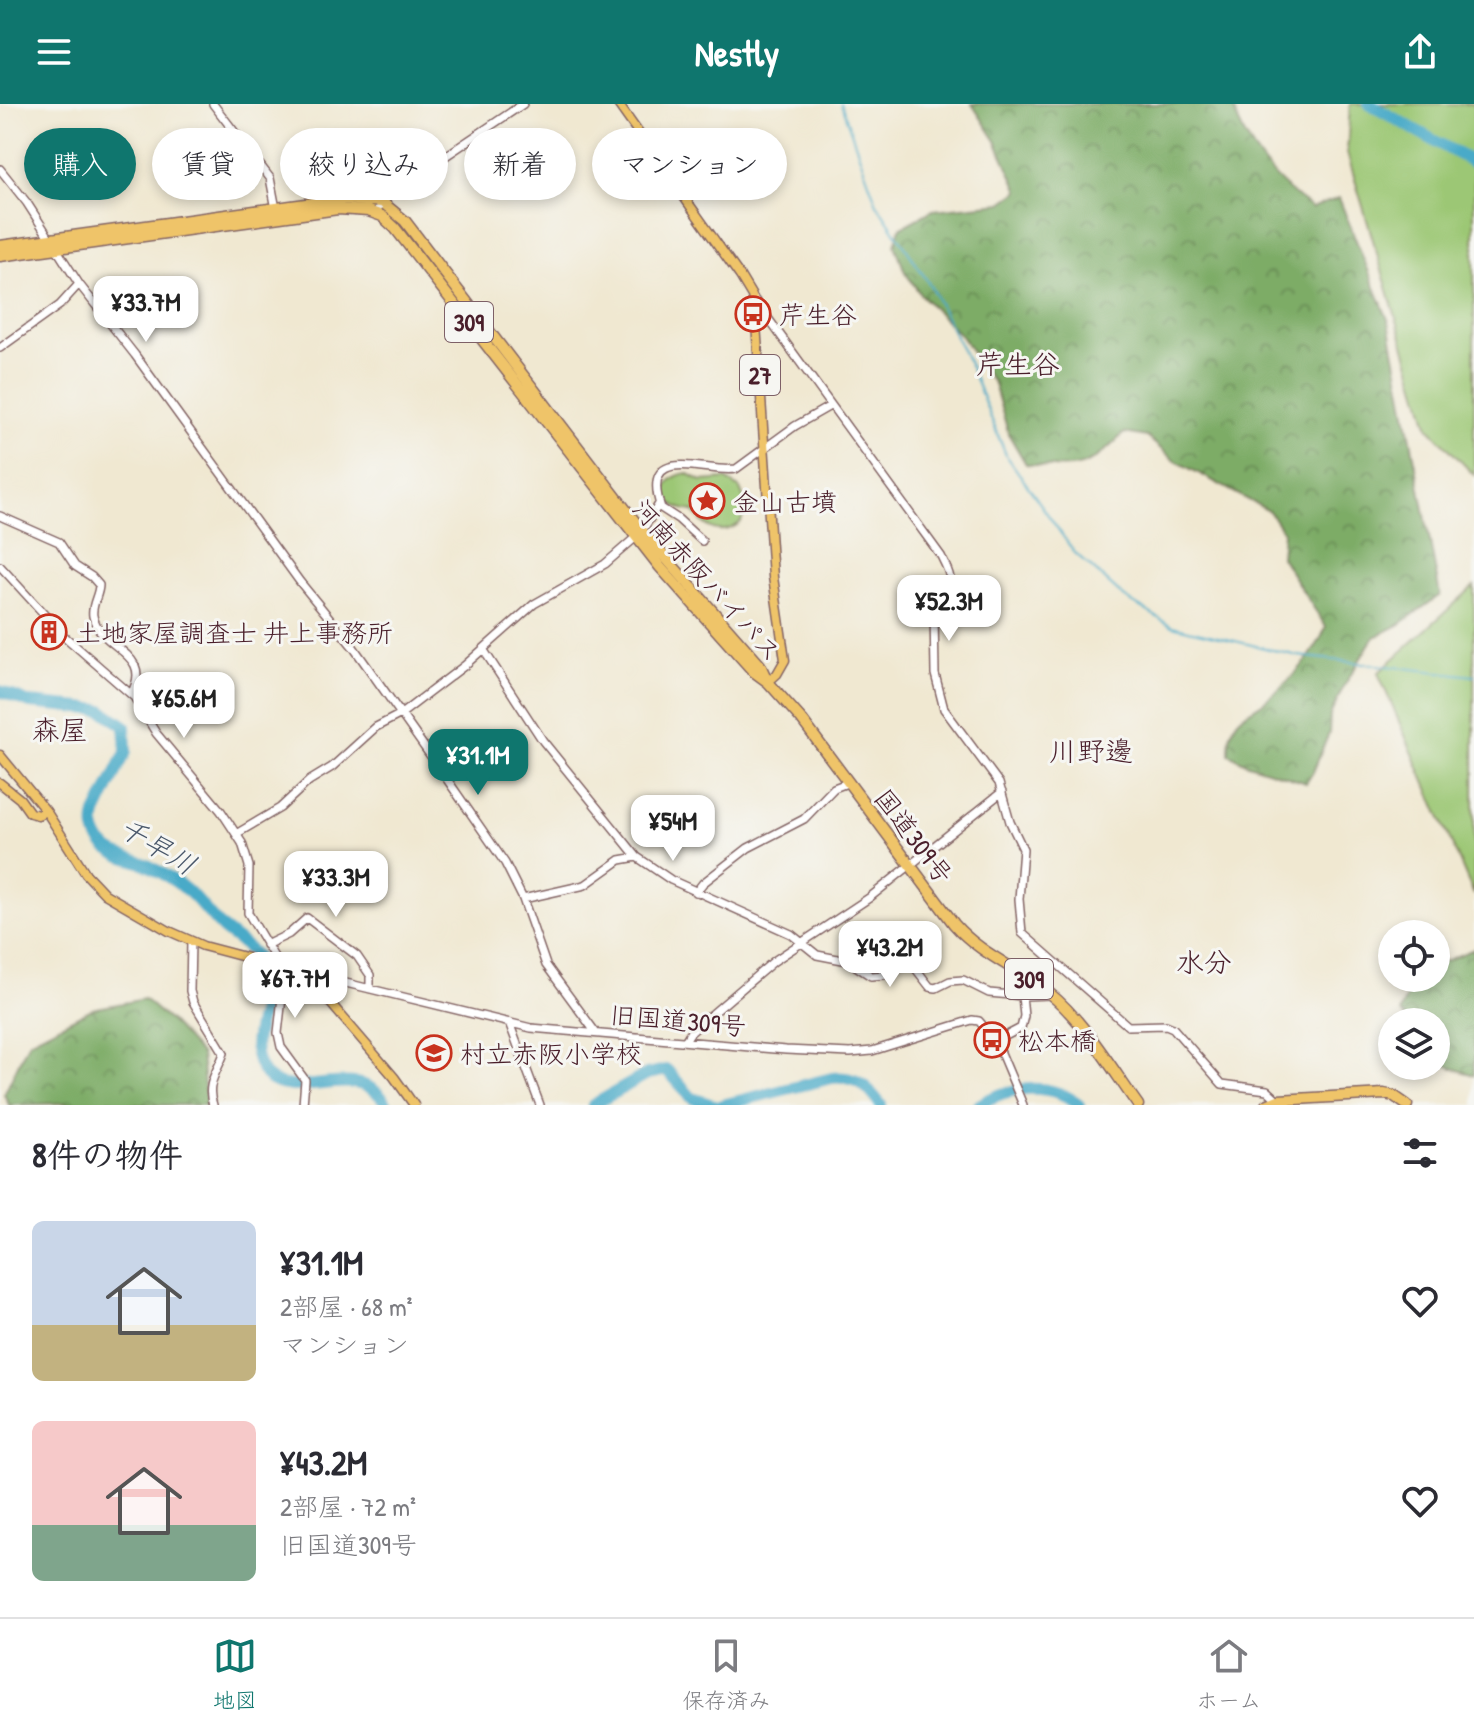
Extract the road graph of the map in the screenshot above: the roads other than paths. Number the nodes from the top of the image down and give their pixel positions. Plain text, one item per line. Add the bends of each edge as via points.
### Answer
1 (213, 104) edge
2 (523, 104) edge
3 (618, 104) edge
4 (0, 169) edge
5 (382, 202) junction
6 (276, 209) junction
7 (375, 213) junction
8 (51, 244) junction
9 (0, 246) edge
10 (0, 256) edge
11 (79, 284) junction
12 (752, 296) junction
13 (0, 348) edge
14 (830, 406) junction
15 (765, 446) junction
16 (659, 504) junction
17 (0, 516) edge
18 (639, 534) junction
19 (702, 541) dead end
20 (0, 566) edge
21 (483, 649) junction
22 (768, 682) junction
23 (131, 694) junction
24 (401, 714) junction
25 (0, 755) edge
26 (0, 783) edge
27 (847, 783) junction
28 (1002, 792) junction
29 (46, 811) junction
30 (236, 834) junction
31 (637, 857) junction
32 (909, 865) junction
33 (696, 892) junction
34 (523, 899) junction
35 (191, 941) junction
36 (800, 943) junction
37 (266, 945) junction
38 (280, 967) junction
39 (313, 975) junction
40 (370, 989) junction
41 (1051, 995) junction
42 (1022, 996) junction
43 (510, 1025) junction
44 (596, 1033) junction
45 (685, 1041) junction
46 (996, 1041) junction
47 (1278, 1100) junction
48 (303, 1103) edge
49 (213, 1105) edge
50 (414, 1105) edge
51 (540, 1105) edge
52 (1023, 1105) edge
53 (1138, 1105) edge
54 (1266, 1105) edge
55 (1407, 1105) edge

1 - 6 street via 270,178
2 - 5 street
3 - 12 main road, 27
4 - 8 street
5 - 6 highway via 342,199
5 - 7 street
5 - 18 highway, 河南赤阪バイパス / 309 via 405,221
6 - 8 highway
7 - 8 highway via 338,209
7 - 18 highway, 河南赤阪バイパス / 309 via 395,228
8 - 9 highway
8 - 10 highway
8 - 11 street
11 - 13 street via 60,305
11 - 24 street
12 - 14 street
12 - 15 main road, 27
14 - 15 street
14 - 28 street via 948,570 951,583 934,611 937,686 944,709
15 - 16 street via 735,470 682,463 667,468 657,481
15 - 22 main road, 27 via 773,577 785,660
16 - 18 street
16 - 19 street
17 - 23 street via 59,542 75,566 99,585 93,618 138,671
18 - 21 street via 605,564 534,604
18 - 22 highway, 河南赤阪バイパス / 309 via 760,665
20 - 23 street via 64,636
21 - 24 street
21 - 31 street via 543,741
22 - 27 highway, 国道309号 / 309
23 - 30 street
24 - 30 street via 376,727 280,808
24 - 34 street via 505,863
25 - 29 main road
26 - 29 main road via 30,813
27 - 32 highway, 国道309号 / 309
27 - 33 street via 834,788 804,819 748,848
28 - 32 street
28 - 47 street via 1023,849 1022,933 1128,1026 1173,1028 1222,1084 1267,1090
29 - 35 main road via 94,885
30 - 37 street via 249,866 248,913
31 - 33 street
31 - 34 street via 620,860 585,885
32 - 36 street
32 - 41 highway, 国道309号 / 309 via 967,939
33 - 36 street via 767,921
34 - 44 street via 546,965
35 - 38 main road
35 - 49 street via 193,1002 224,1053 212,1076
36 - 42 street via 871,976 884,975 903,957 930,987 963,980 989,993
36 - 45 street via 744,985
37 - 38 street
37 - 40 street via 307,918 357,956 370,975
38 - 39 main road
38 - 48 street via 284,980 278,1033 281,1047 305,1080
39 - 40 street, 旧国道309号 / 309
39 - 50 main road via 315,985
40 - 43 street, 旧国道309号 / 309
41 - 42 street
41 - 53 highway, 国道309号 / 309
42 - 46 street via 1021,1028
43 - 44 street, 旧国道309号 / 309
43 - 51 street
44 - 45 street, 旧国道309号 / 309
45 - 46 street, 旧国道309号 / 309 via 850,1053 896,1046 972,1020 984,1024
46 - 52 street
47 - 54 highway
47 - 55 highway via 1384,1094

